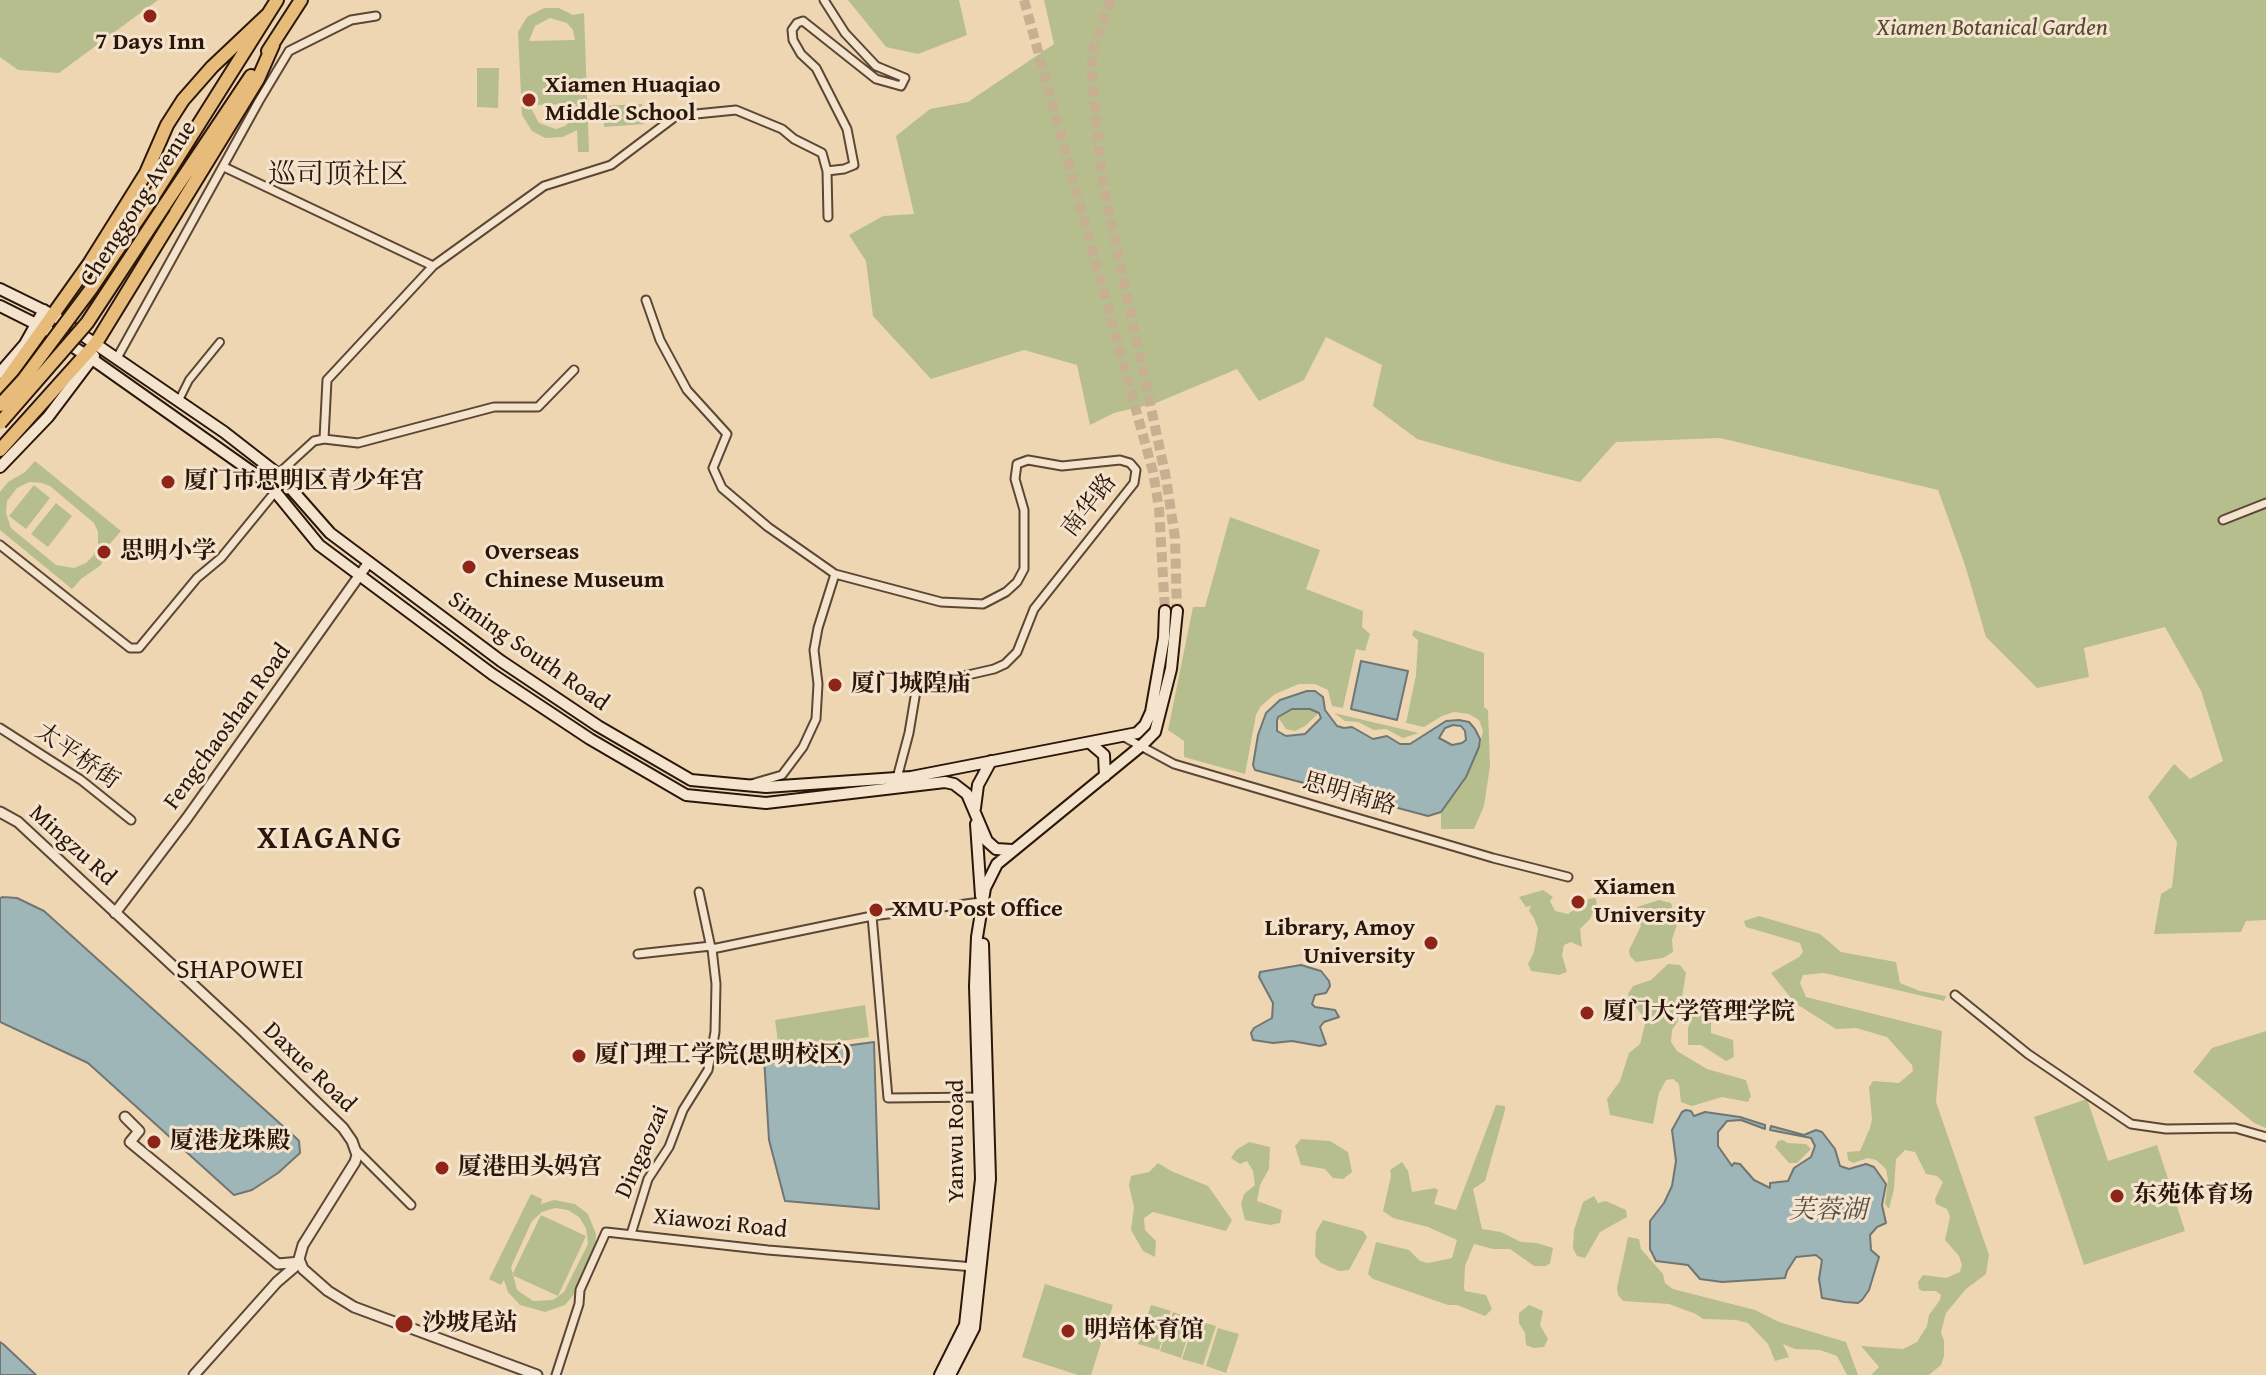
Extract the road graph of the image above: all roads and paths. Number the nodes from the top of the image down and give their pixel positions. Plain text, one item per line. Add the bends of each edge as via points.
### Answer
1 (277, 0) edge
2 (301, 0) edge
3 (824, 0) edge
4 (267, 15) junction
5 (376, 16) dead end
6 (273, 45) junction
7 (224, 167) junction
8 (827, 171) junction
9 (828, 217) dead end
10 (433, 266) junction
11 (0, 289) edge
12 (646, 300) dead end
13 (0, 306) edge
14 (48, 312) junction
15 (40, 326) junction
16 (220, 342) dead end
17 (99, 345) junction
18 (89, 357) junction
19 (117, 358) junction
20 (574, 370) dead end
21 (0, 373) edge
22 (0, 389) edge
23 (179, 400) junction
24 (0, 405) edge
25 (0, 423) edge
26 (324, 439) junction
27 (0, 450) edge
28 (0, 467) edge
29 (278, 474) junction
30 (275, 492) junction
31 (2266, 503) edge
32 (2223, 520) dead end
33 (0, 545) edge
34 (369, 562) junction
35 (835, 574) junction
36 (360, 575) junction
37 (1165, 611) tunnel mouth
38 (1177, 611) tunnel mouth
39 (0, 728) edge
40 (1124, 737) junction
41 (1090, 743) junction
42 (1141, 746) junction
43 (991, 761) junction
44 (1105, 776) junction
45 (897, 778) junction
46 (747, 785) junction
47 (0, 812) edge
48 (975, 817) junction
49 (131, 820) dead end
50 (1012, 850) junction
51 (1568, 877) dead end
52 (699, 892) dead end
53 (981, 902) junction
54 (115, 913) junction
55 (872, 916) junction
56 (711, 948) junction
57 (638, 954) dead end
58 (1955, 995) dead end
59 (983, 1097) junction
60 (125, 1117) dead end
61 (2266, 1137) edge
62 (356, 1150) junction
63 (411, 1205) dead end
64 (631, 1234) junction
65 (300, 1262) junction
66 (976, 1267) junction
67 (194, 1375) edge
68 (537, 1375) edge
69 (556, 1375) edge
70 (940, 1375) edge
71 (950, 1375) edge

1 - 4 highway, Chenggong Avenue
2 - 6 highway, Chenggong Avenue
3 - 8 street via 876,66 905,78 901,86 876,79 812,26 797,23 793,40 816,68 847,129 853,154 854,165
4 - 14 highway via 183,100 146,173 89,264
4 - 24 highway, Chenggong Avenue, bridge via 91,289
5 - 7 street via 351,20 289,51
6 - 17 highway
6 - 25 highway, Chenggong Avenue, bridge via 87,323
7 - 10 street
7 - 19 street
8 - 9 street
8 - 10 street via 822,153 736,110 676,116 611,165 544,186
10 - 26 street via 327,380
11 - 14 main road, Siming South Road
12 - 35 street via 687,390 727,434 713,468 722,488
13 - 15 main road, Siming South Road
14 - 15 highway
14 - 17 main road, Siming South Road
15 - 18 main road, Siming South Road
15 - 21 main road
15 - 22 highway
16 - 23 street
17 - 18 highway
17 - 19 main road, Siming South Road
18 - 27 highway
18 - 28 main road via 48,417
18 - 30 main road, Siming South Road
19 - 23 main road, Siming South Road
20 - 26 street via 538,407 494,407 358,443
23 - 29 main road, Siming South Road
26 - 29 street via 314,441
29 - 34 main road, Siming South Road via 330,533
30 - 33 street via 139,648 130,648
30 - 36 main road, Siming South Road via 319,545
31 - 32 street
34 - 36 street, Fengchaoshan Road
34 - 46 main road, Siming South Road via 598,726 691,780
35 - 45 street, 南华路 via 941,602 983,604 1006,592 1024,569 1017,464 1028,460 1080,466 1120,460 1136,470 1134,483 1115,509 1034,609 1017,652 994,669 916,691
35 - 46 street via 814,650 816,719 782,775
36 - 48 main road, Siming South Road via 492,674 686,795 766,803 945,782 963,790
36 - 54 street, Fengchaoshan Road
37 - 40 main road via 1151,712 1137,733
38 - 42 main road via 1162,707 1155,732
39 - 49 street, 太平桥街
40 - 41 main road, Siming South Road
40 - 42 street, 思明南路
41 - 43 main road, Siming South Road
41 - 44 main road via 1104,755
42 - 44 main road
42 - 51 street, 思明南路 via 1174,764
43 - 45 main road, Siming South Road
43 - 48 main road, Yanwu Road via 978,785
44 - 50 main road
45 - 46 main road, Siming South Road
47 - 54 street, Mingzu Rd via 18,822
48 - 50 main road, Siming South Road via 987,841 996,849
48 - 53 main road, Yanwu Road
50 - 53 main road via 997,864
52 - 56 street, Dingaozai
53 - 55 street
53 - 59 main road, Yanwu Road
54 - 62 street, Daxue Road via 343,1128
55 - 56 street
55 - 59 street via 888,1098
56 - 57 street
56 - 64 street, Dingaozai via 715,1032 708,1070 648,1179
58 - 61 street via 2028,1054 2131,1124 2235,1128
59 - 66 main road, Yanwu Road via 990,1179
60 - 65 street via 139,1131 130,1142 278,1264
62 - 63 street
62 - 65 street, Daxue Road via 353,1168 303,1245
64 - 66 street, Xiawozi Road
64 - 69 street, Xiawozi Road via 606,1232 580,1290
65 - 67 street
65 - 68 street via 328,1291 354,1307
66 - 70 main road, Yanwu Road via 965,1325
66 - 71 main road, Yanwu Road via 974,1328

